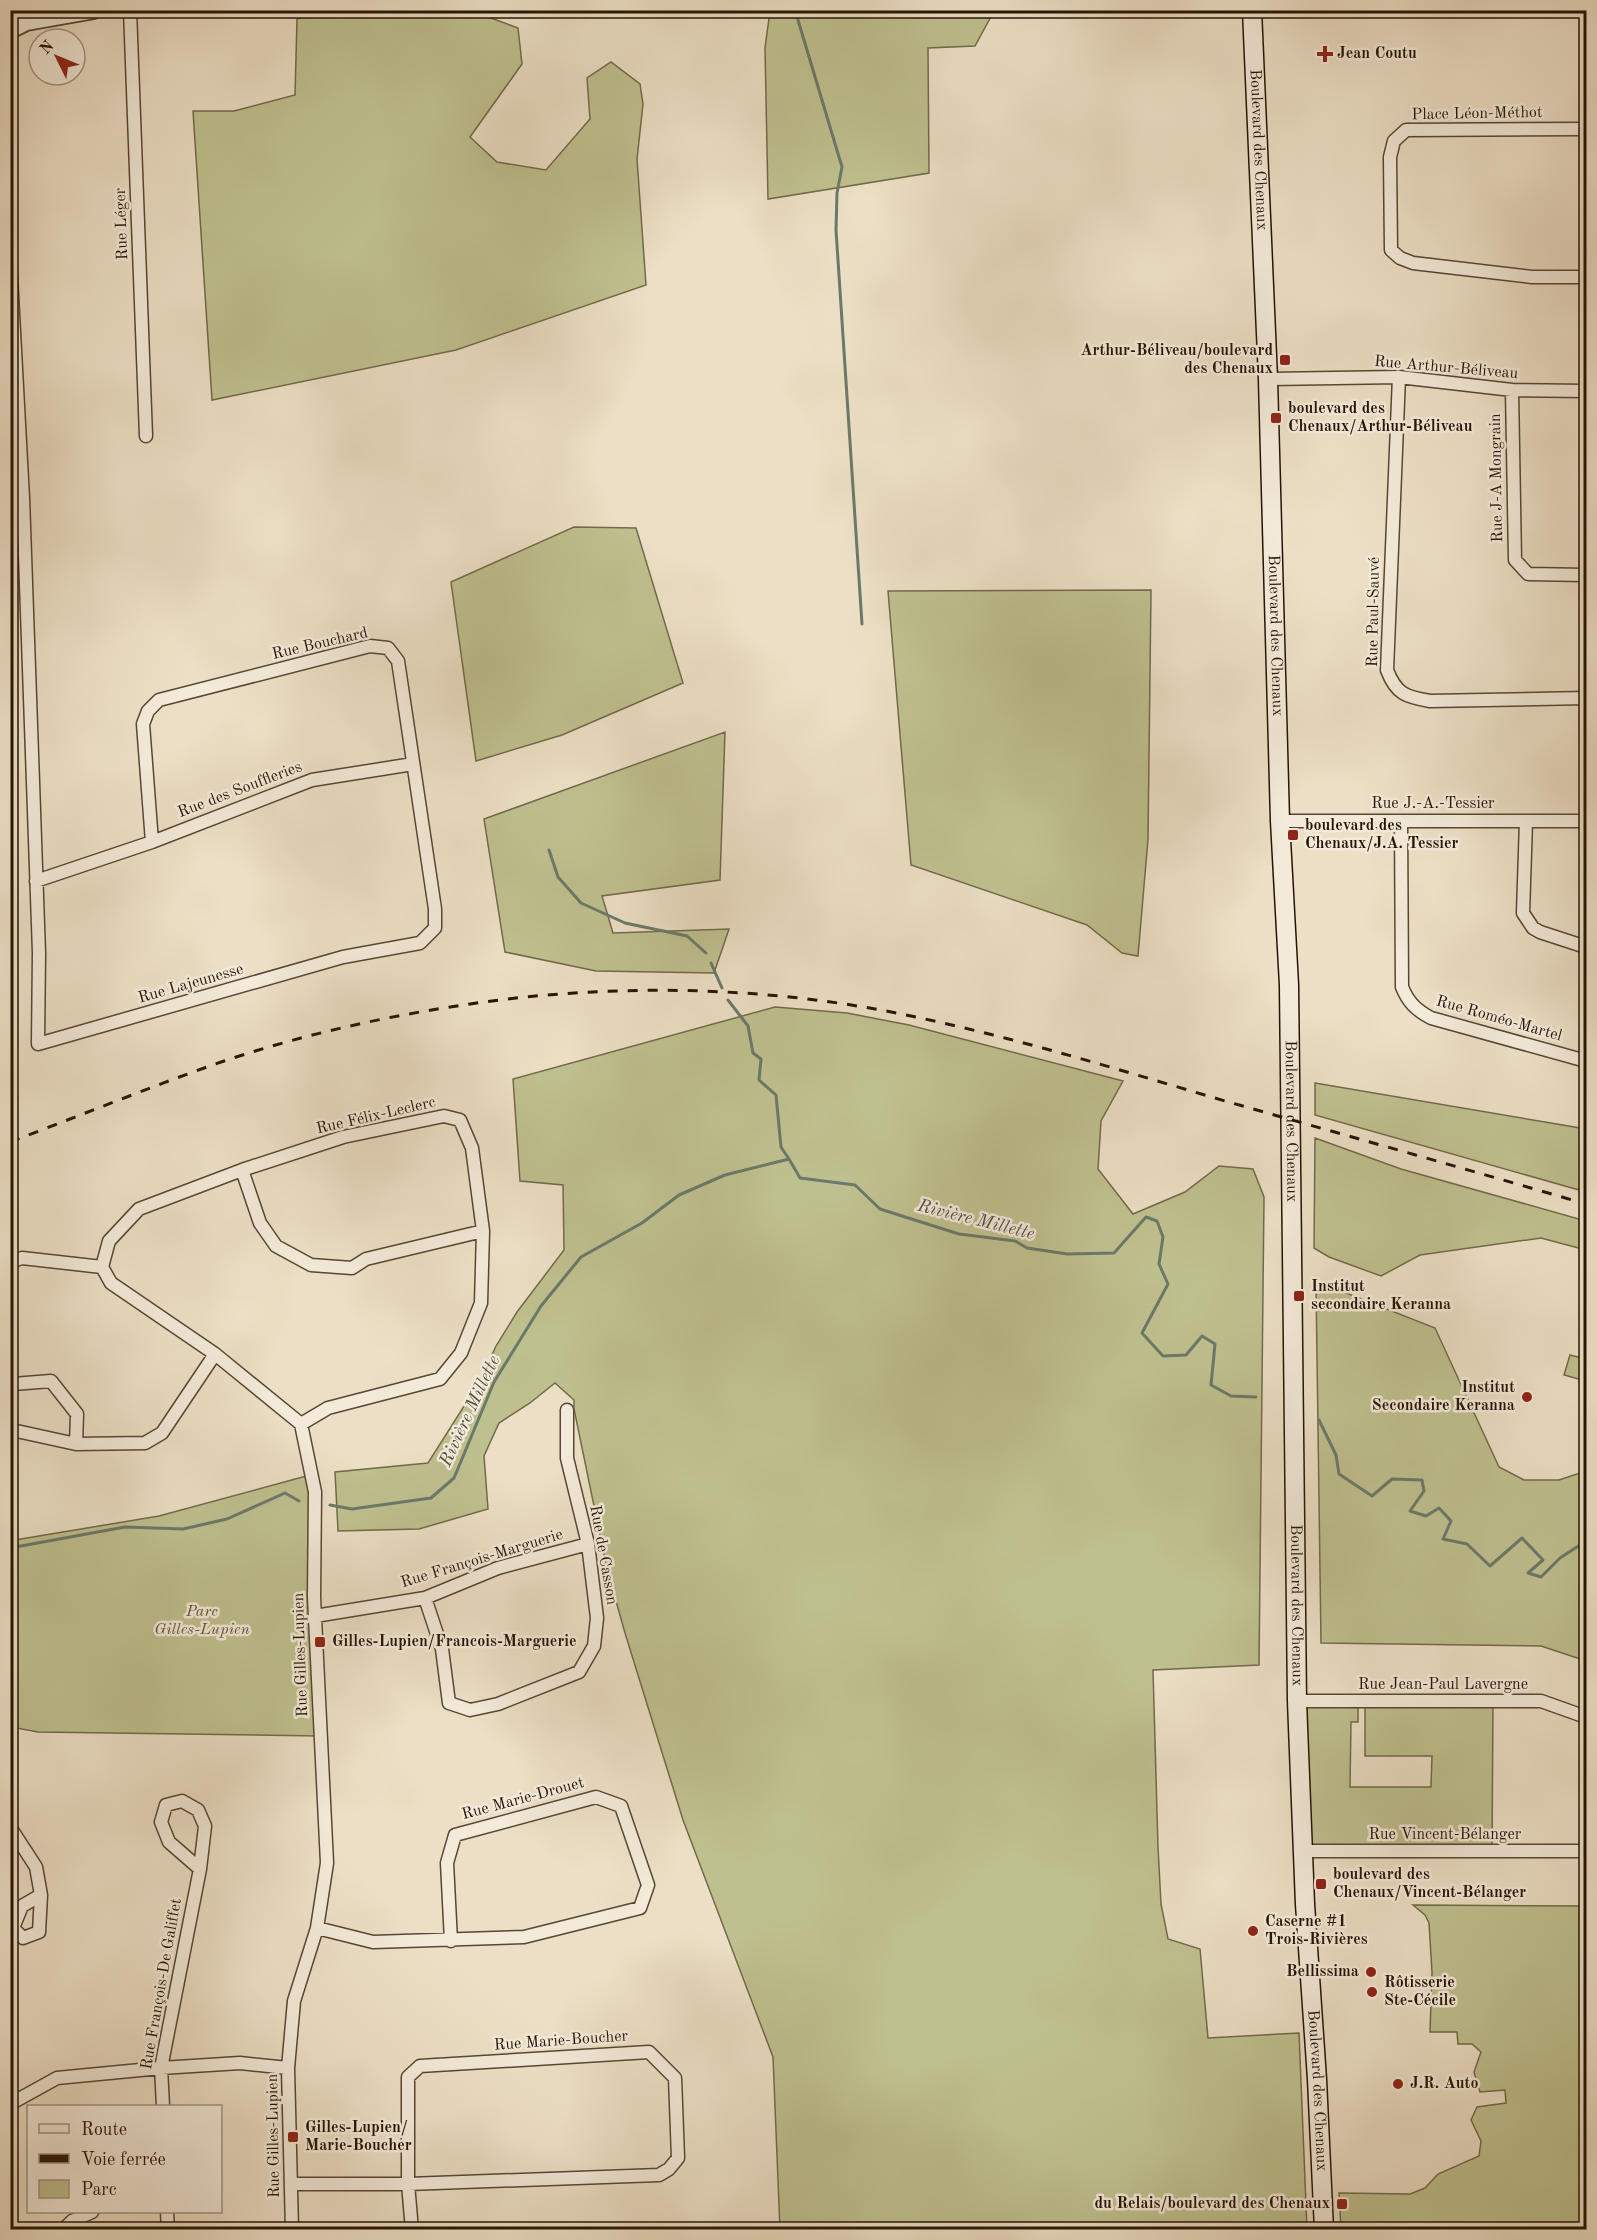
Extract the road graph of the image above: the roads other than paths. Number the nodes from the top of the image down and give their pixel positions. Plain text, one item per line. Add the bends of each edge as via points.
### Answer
1 (94, 10) edge
2 (130, 10) edge
3 (1252, 10) edge
4 (10, 30) edge
5 (1587, 129) edge
6 (10, 258) edge
7 (1587, 277) edge
8 (1399, 377) junction
9 (1268, 379) junction
10 (1512, 390) junction
11 (1587, 391) edge
12 (146, 436) dead end
13 (1587, 575) edge
14 (1587, 698) edge
15 (413, 764) junction
16 (1280, 821) junction
17 (1401, 821) junction
18 (1526, 821) junction
19 (1587, 821) edge
20 (152, 842) junction
21 (36, 881) junction
22 (435, 928) joint
23 (1587, 947) edge
24 (1587, 1061) edge
25 (242, 1170) junction
26 (483, 1231) junction
27 (10, 1262) edge
28 (102, 1267) junction
29 (215, 1354) junction
30 (10, 1386) edge
31 (567, 1410) dead end
32 (301, 1424) junction
33 (10, 1428) edge
34 (76, 1444) junction
35 (588, 1544) junction
36 (425, 1598) junction
37 (315, 1616) junction
38 (1297, 1701) junction
39 (1587, 1717) edge
40 (10, 1827) edge
41 (1303, 1851) junction
42 (1587, 1851) edge
43 (201, 1869) junction
44 (41, 1895) dead end
45 (317, 1928) junction
46 (451, 1941) junction
47 (161, 2068) junction
48 (288, 2068) junction
49 (10, 2104) edge
50 (163, 2105) edge
51 (291, 2184) junction
52 (408, 2184) junction
53 (88, 2213) edge
54 (167, 2213) edge
55 (63, 2229) edge
56 (168, 2229) edge
57 (292, 2229) edge
58 (412, 2229) edge
59 (1324, 2229) edge

1 - 4 street via 26,22
2 - 12 street, Rue Léger
3 - 9 main road, Boulevard des Chenaux
5 - 7 street, Place Léon-Méthot via 1406,130 1394,141 1390,157 1391,250 1400,258 1413,263 1532,277
6 - 21 street
8 - 9 street, Rue Arthur-Béliveau
8 - 10 street, Rue Arthur-Béliveau
8 - 14 street, Rue Paul-Sauvé via 1388,670 1392,683 1399,692 1430,701
9 - 16 main road, Boulevard des Chenaux
10 - 11 street, Rue Arthur-Béliveau
10 - 13 street, Rue J-A Mongrain via 1515,560 1528,574
15 - 20 street, Rue des Souffleries via 312,780
15 - 20 street, Rue Bouchard via 398,661 388,648 370,646 159,700 148,711 143,724
15 - 22 street, Rue Bouchard
16 - 17 street, Rue J.-A.-Tessier
16 - 38 main road, Boulevard des Chenaux via 1291,1072
17 - 18 street, Rue J.-A.-Tessier
17 - 24 street, Rue Roméo-Martel via 1402,987 1406,998 1431,1018
18 - 19 street, Rue J.-A.-Tessier
18 - 23 street via 1523,913 1540,932
20 - 21 street, Rue des Souffleries
21 - 22 street, Rue Lajeunesse via 38,1044 343,957 420,943
25 - 26 street via 260,1223 276,1246 311,1265 352,1268 366,1259
25 - 26 street, Rue Félix-Leclerc via 343,1137 444,1116 460,1120 472,1148
25 - 28 street, Rue Félix-Leclerc via 139,1209 109,1241
26 - 32 street, Rue Félix-Leclerc via 481,1304 461,1353 440,1379 328,1408
27 - 28 street via 22,1258
28 - 29 street via 111,1282
29 - 32 street
29 - 34 street via 162,1433 145,1443
30 - 34 street via 51,1381 77,1414
31 - 35 street, Rue de Casson via 567,1458
32 - 37 street, Rue Gilles-Lupien via 315,1492
33 - 34 street
35 - 36 street, Rue François-Marguerie via 498,1568
35 - 36 street, Rue de Casson via 597,1618 594,1646 584,1664 579,1672 498,1704 470,1710 449,1704 442,1649
36 - 37 street, Rue François-Marguerie
37 - 45 street, Rue Gilles-Lupien via 327,1863
38 - 39 street, Rue Jean-Paul Lavergne via 1540,1701
38 - 41 main road, Boulevard des Chenaux
40 - 44 street via 36,1867
41 - 42 street, Rue Vincent-Bélanger
41 - 59 main road, Boulevard des Chenaux
43 - 43 street, Rue François-De Galiffet via 205,1826 198,1810 182,1801 166,1805 161,1822 169,1842
43 - 47 street, Rue François-De Galiffet
45 - 46 street, Rue Marie-Drouet via 373,1942
45 - 48 street, Rue Gilles-Lupien via 294,2001
46 - 46 street, Rue Marie-Drouet via 524,1937 640,1908 648,1884 621,1806 596,1797 455,1835 447,1863
47 - 48 street via 240,2063
47 - 49 street via 57,2078
47 - 50 street, Rue François-De Galiffet
48 - 51 street, Rue Gilles-Lupien
51 - 52 street, Rue Marie-Boucher
51 - 57 street, Rue Gilles-Lupien
52 - 52 street, Rue Marie-Boucher via 660,2175 678,2158 675,2078 649,2052 420,2066 408,2077
52 - 58 street, Rue Marie-Boucher
53 - 55 street
54 - 56 street

